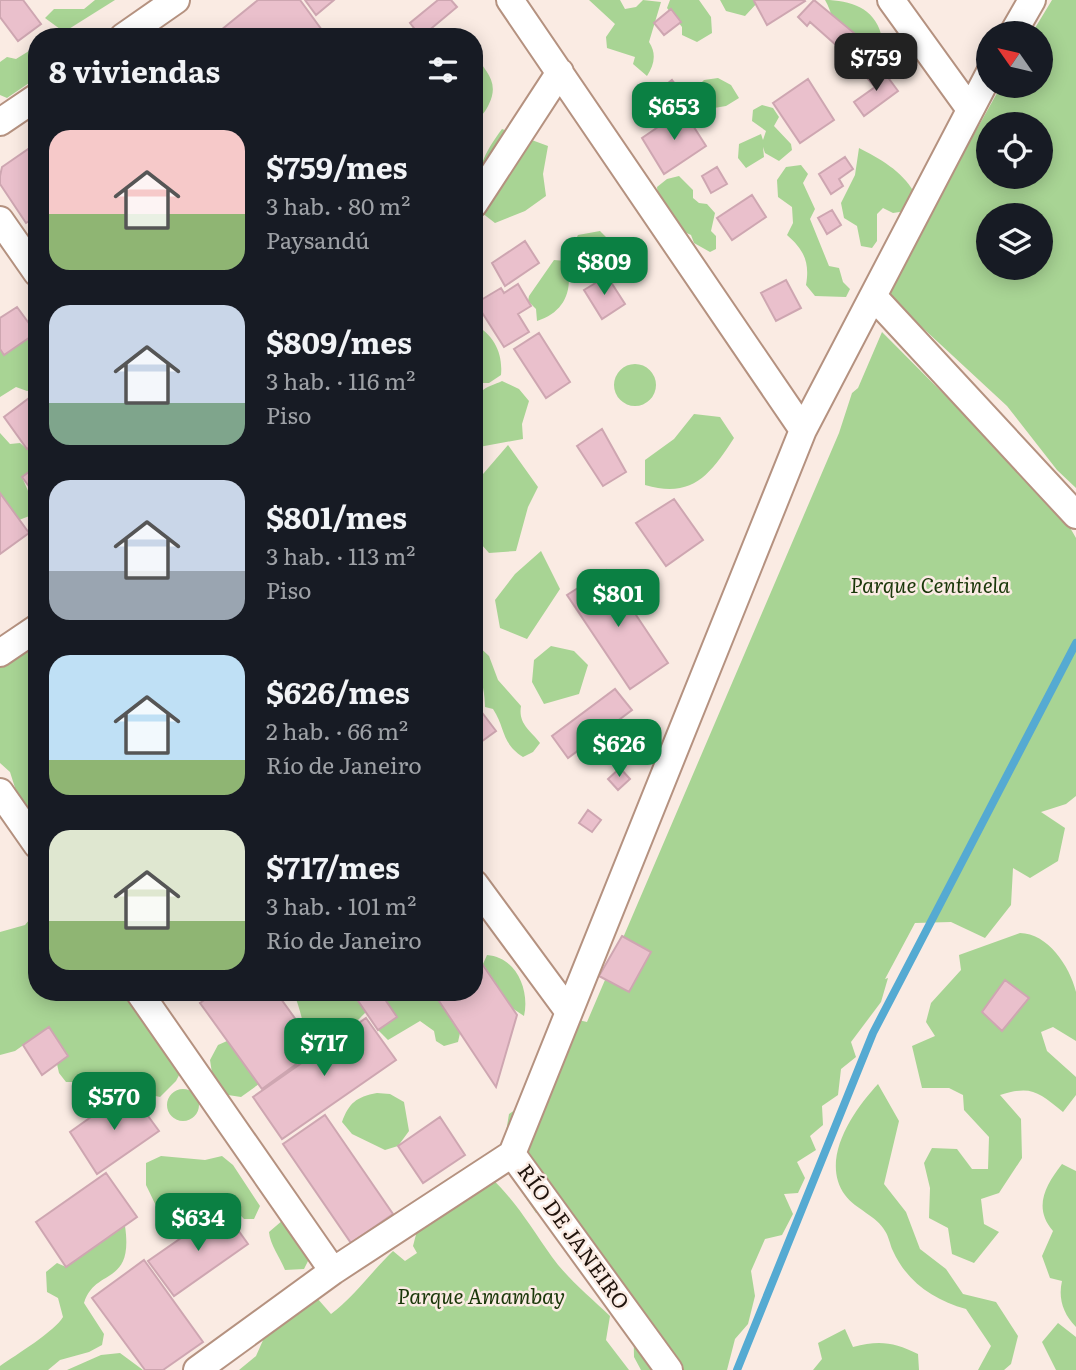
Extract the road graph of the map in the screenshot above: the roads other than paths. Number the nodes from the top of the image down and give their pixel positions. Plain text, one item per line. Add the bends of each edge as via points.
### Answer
1 (176, 0) edge
2 (510, 0) edge
3 (891, 0) edge
4 (1032, 0) edge
5 (1020, 21) edge
6 (136, 28) edge
7 (559, 72) junction
8 (976, 96) edge
9 (28, 103) edge
10 (969, 108) junction
11 (0, 122) edge
12 (483, 190) edge
13 (0, 220) edge
14 (28, 260) edge
15 (873, 296) junction
16 (803, 430) junction
17 (1076, 515) edge
18 (28, 634) edge
19 (0, 653) edge
20 (0, 792) edge
21 (28, 832) edge
22 (483, 895) edge
23 (145, 1001) edge
24 (569, 1012) junction
25 (512, 1154) junction
26 (333, 1271) junction
27 (197, 1370) edge
28 (669, 1370) edge

1 - 6 street
2 - 7 street
3 - 10 street
4 - 5 street
7 - 12 street
7 - 16 street
8 - 10 street, RÍO DE JANEIRO
9 - 11 street
10 - 15 street, RÍO DE JANEIRO
13 - 14 street
15 - 16 street, RÍO DE JANEIRO
15 - 17 street
16 - 24 street, RÍO DE JANEIRO
18 - 19 street
20 - 21 street
22 - 24 street
23 - 26 street
24 - 25 street, RÍO DE JANEIRO
25 - 26 street
25 - 28 street, RÍO DE JANEIRO
26 - 27 street

